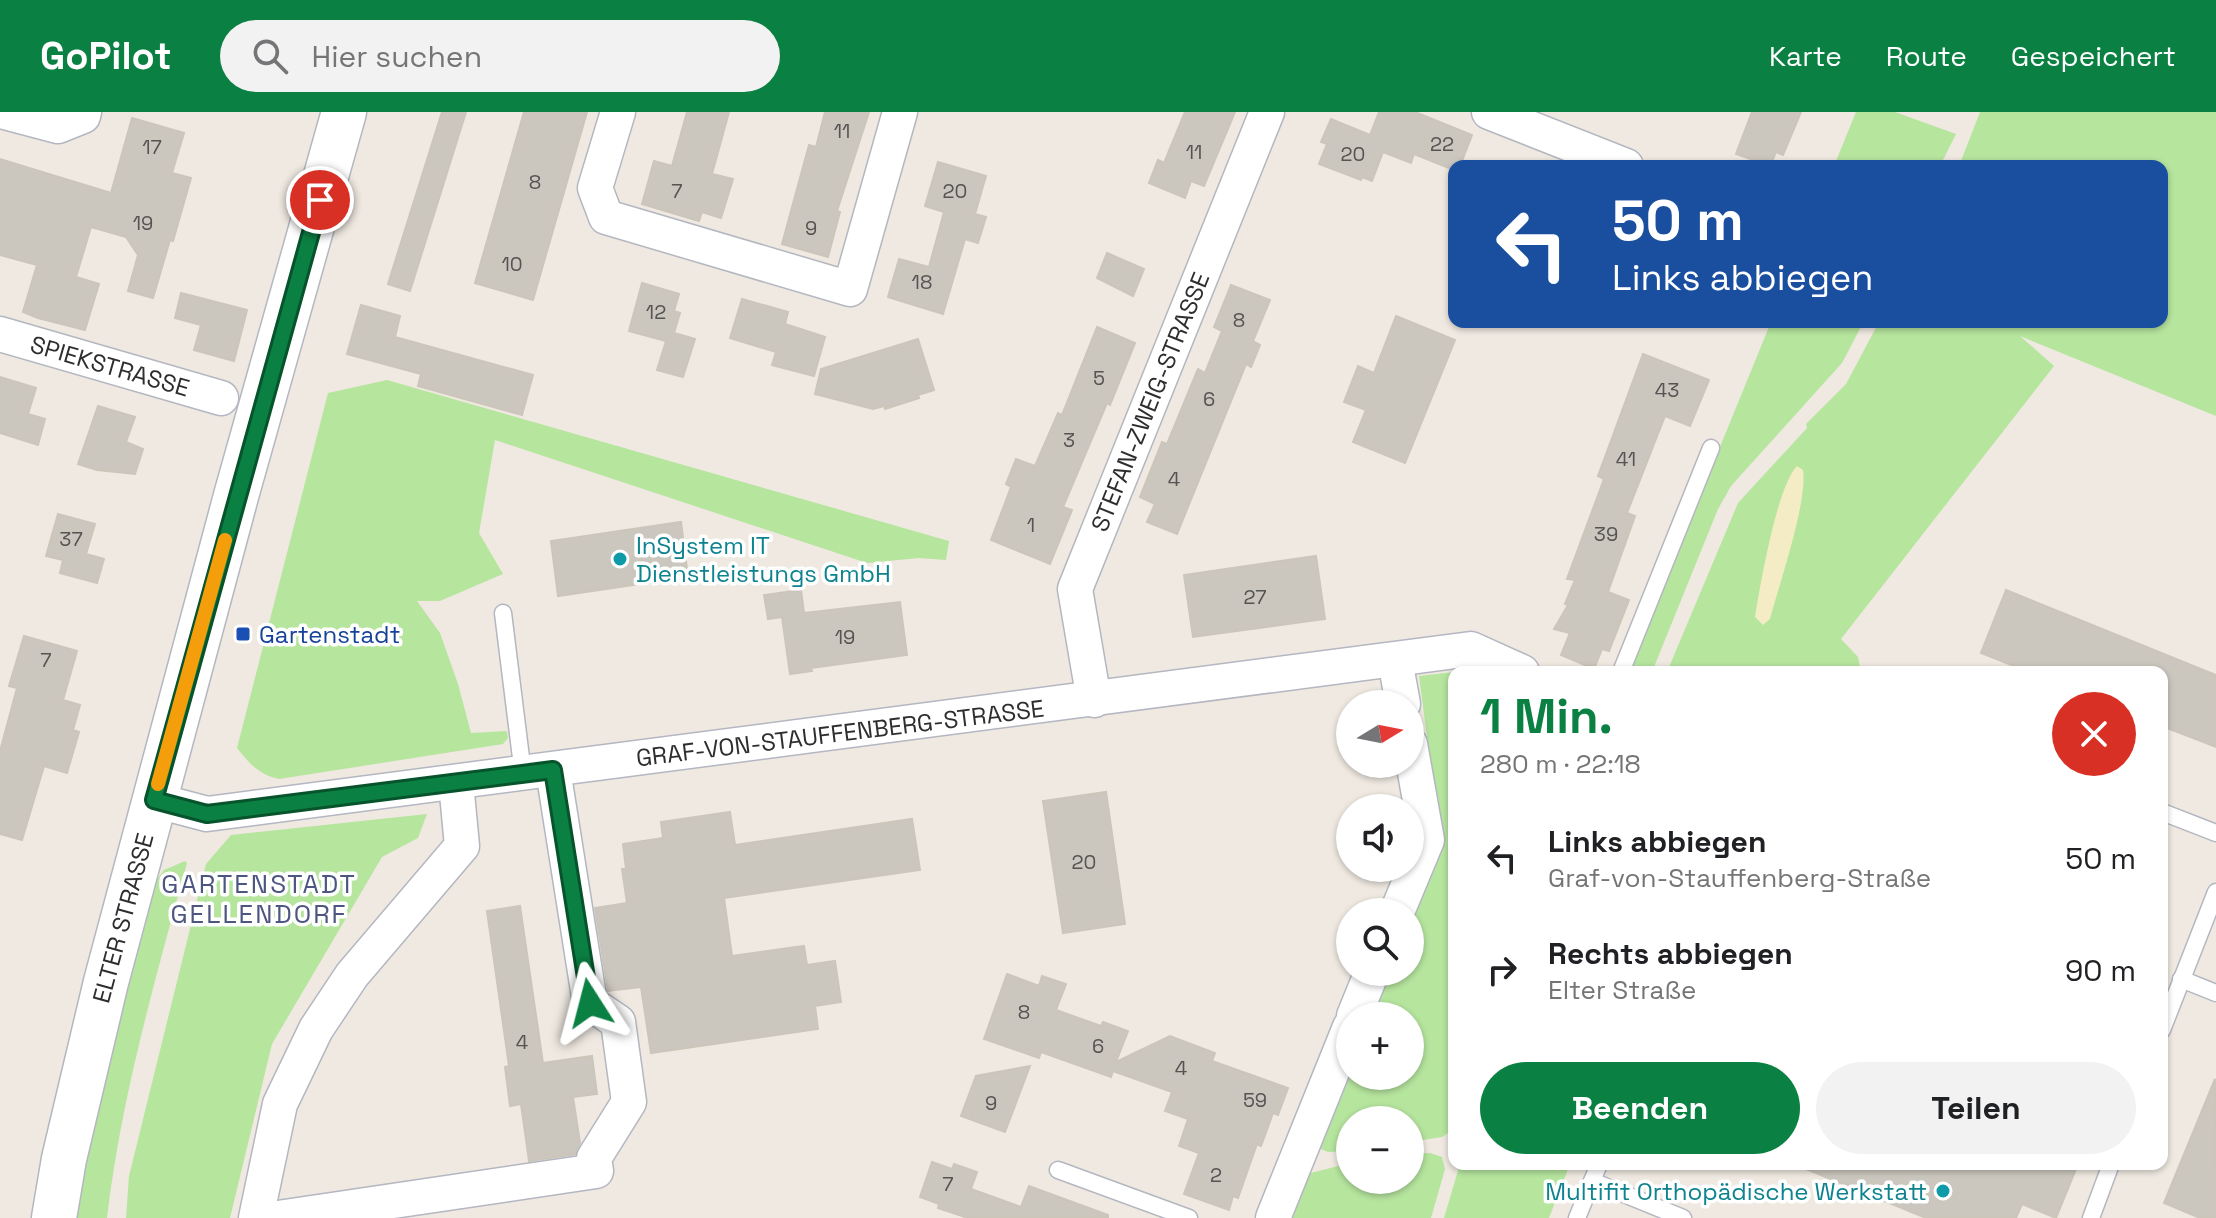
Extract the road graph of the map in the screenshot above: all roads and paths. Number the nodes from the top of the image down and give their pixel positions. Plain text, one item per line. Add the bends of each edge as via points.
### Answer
1 (5, 112) edge
2 (84, 112) edge
3 (344, 112) edge
4 (618, 112) edge
5 (900, 112) edge
6 (1267, 112) edge
7 (1489, 112) edge
8 (1611, 160) edge
9 (0, 334) edge
10 (221, 398) dead end
11 (1711, 448) dead end
12 (503, 613) dead end
13 (1395, 660) junction
14 (1509, 666) edge
15 (1623, 666) edge
16 (1400, 690) edge
17 (1094, 700) junction
18 (538, 772) junction
19 (1416, 778) edge
20 (456, 783) junction
21 (154, 800) junction
22 (2168, 814) edge
23 (2216, 833) edge
24 (2216, 892) edge
25 (1403, 898) edge
26 (2181, 979) junction
27 (2216, 993) edge
28 (2168, 1014) edge
29 (1336, 1062) edge
30 (1058, 1170) dead end
31 (1597, 1170) edge
32 (2109, 1170) edge
33 (1592, 1181) junction
34 (54, 1218) edge
35 (256, 1218) edge
36 (278, 1218) edge
37 (1189, 1218) edge
38 (1273, 1218) edge
39 (1577, 1218) edge
40 (1683, 1218) edge
41 (2091, 1218) edge

1 - 2 street via 58,126
3 - 21 main road, ELTER STRASSE
4 - 5 street via 595,188 606,217 850,289
6 - 17 street, STEFAN-ZWEIG-STRASSE via 1075,589
7 - 8 street
9 - 10 street, SPIEKSTRASSE
11 - 15 lane
12 - 18 lane
13 - 14 street, GRAF-VON-STAUFFENBERG-STRASSE via 1471,649
13 - 16 street
13 - 17 street, GRAF-VON-STAUFFENBERG-STRASSE
17 - 18 street, GRAF-VON-STAUFFENBERG-STRASSE
18 - 20 street, GRAF-VON-STAUFFENBERG-STRASSE
18 - 36 street via 590,1003 618,1022 629,1102 594,1158 596,1171
19 - 25 street via 1427,840
20 - 21 street, GRAF-VON-STAUFFENBERG-STRASSE via 207,814
20 - 35 street via 462,846 352,975 316,1029 280,1104
21 - 34 main road, ELTER STRASSE via 106,982
22 - 23 lane
24 - 26 lane
26 - 27 lane
26 - 28 lane
29 - 38 street
30 - 37 lane
31 - 33 lane
32 - 41 lane
33 - 39 lane
33 - 40 lane

